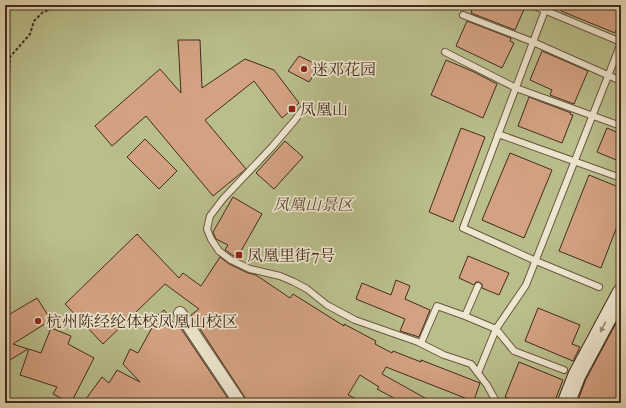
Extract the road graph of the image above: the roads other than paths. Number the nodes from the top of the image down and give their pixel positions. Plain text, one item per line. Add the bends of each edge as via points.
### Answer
1 (532, 5) edge
2 (546, 8) edge
3 (463, 15) dead end
4 (533, 42) junction
5 (621, 42) edge
6 (445, 52) dead end
7 (608, 75) junction
8 (621, 81) edge
9 (516, 88) junction
10 (306, 105) dead end
11 (592, 116) junction
12 (621, 126) edge
13 (498, 134) junction
14 (574, 162) junction
15 (621, 178) edge
16 (536, 260) junction
17 (478, 286) dead end
18 (599, 287) dead end
19 (621, 293) edge
20 (180, 313) dead end
21 (465, 316) junction
22 (496, 329) junction
23 (421, 343) junction
24 (564, 370) dead end
25 (478, 373) junction
26 (240, 403) edge
27 (497, 403) edge
28 (566, 403) edge

1 - 2 lane
2 - 4 lane
2 - 5 lane
3 - 4 lane
4 - 7 lane
4 - 9 lane
5 - 7 lane
6 - 9 lane
7 - 8 lane
7 - 11 lane
9 - 11 lane
9 - 13 lane
10 - 23 lane via 210,216 207,229 211,239 219,251 250,270 280,276 307,289 327,305 355,320
11 - 12 lane
11 - 14 lane
13 - 14 lane
13 - 16 lane via 463,228
14 - 15 lane
14 - 16 lane
16 - 18 lane
16 - 22 lane via 526,285
17 - 21 lane
19 -> 28 street via 577,375
20 - 26 street
21 - 22 lane
21 - 23 lane via 437,306
22 - 24 lane via 514,351
22 - 25 lane
23 - 25 lane via 444,355 471,364
25 - 27 lane

